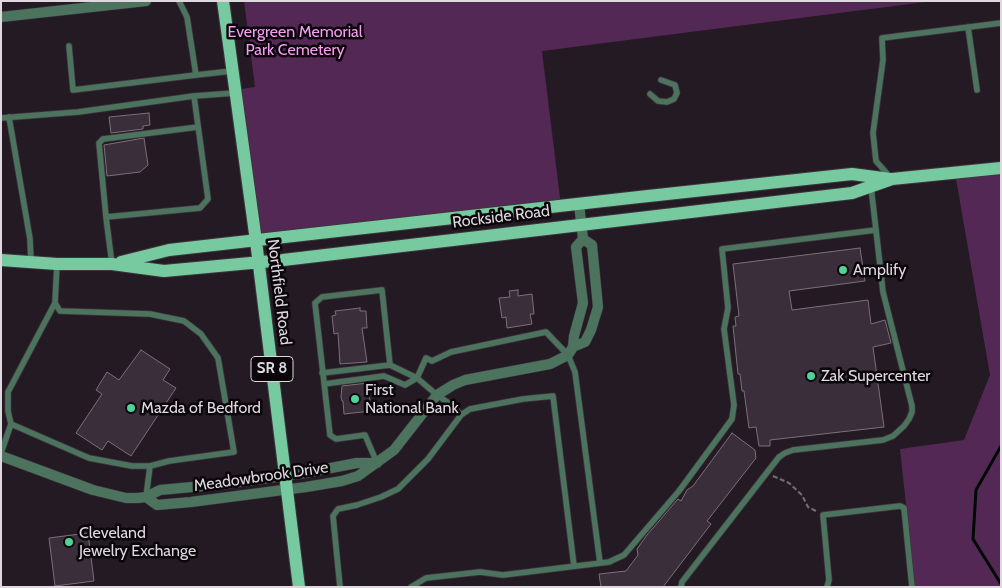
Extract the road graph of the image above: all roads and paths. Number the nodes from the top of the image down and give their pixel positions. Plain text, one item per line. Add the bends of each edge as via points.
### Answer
1 (146, 1) edge
2 (179, 1) edge
3 (223, 1) edge
4 (103, 4) edge
5 (1, 16) edge
6 (1001, 23) edge
7 (968, 27) junction
8 (69, 46) dead end
9 (233, 71) junction
10 (196, 75) junction
11 (661, 80) dead end
12 (977, 90) dead end
13 (236, 93) junction
14 (650, 94) dead end
15 (194, 96) junction
16 (9, 117) junction
17 (1, 118) edge
18 (198, 127) junction
19 (1001, 168) edge
20 (892, 179) junction
21 (871, 186) junction
22 (579, 204) junction
23 (106, 217) junction
24 (581, 224) junction
25 (876, 230) junction
26 (583, 239) junction
27 (256, 241) junction
28 (1, 260) edge
29 (31, 262) junction
30 (258, 262) junction
31 (57, 264) junction
32 (112, 264) junction
33 (55, 303) junction
34 (570, 351) junction
35 (390, 365) junction
36 (322, 373) junction
37 (417, 378) junction
38 (324, 384) junction
39 (438, 395) junction
40 (462, 415) junction
41 (11, 424) junction
42 (1, 454) edge
43 (377, 463) junction
44 (150, 466) junction
45 (767, 473) junction
46 (286, 475) junction
47 (287, 490) junction
48 (146, 497) junction
49 (823, 515) junction
50 (600, 563) junction
51 (574, 566) junction
52 (299, 587) edge
53 (340, 587) edge
54 (411, 587) edge
55 (681, 587) edge
56 (828, 587) edge
57 (912, 587) edge

1 - 4 street
2 - 10 lane via 187,17
3 - 9 main road, Northfield Road / SR 8
4 - 5 street
6 - 7 lane
7 - 12 lane
7 - 20 lane via 882,38 884,60 873,133 876,161
8 - 10 lane via 73,90
9 - 10 lane
9 - 13 main road, Northfield Road / SR 8
11 - 14 lane via 675,85 677,93 674,99 658,101
13 - 15 lane
13 - 27 main road, Northfield Road / SR 8
15 - 16 lane via 78,112
15 - 18 lane
16 - 17 lane
16 - 29 lane
18 - 23 lane via 103,139 99,143
18 - 23 lane via 208,199 200,208
19 - 20 main road, Rockside Road
20 - 21 main road, Rockside Road
20 - 22 main road, Rockside Road via 852,174
21 - 24 main road, Rockside Road via 852,193
21 - 25 lane
22 - 24 street, Meadowbrook Drive
22 - 27 main road, Rockside Road
23 - 32 lane
24 - 26 street, Meadowbrook Drive
24 - 30 main road, Rockside Road
25 - 45 lane via 883,292 912,406 909,419 893,436 883,440 785,453
25 - 50 lane via 722,249 728,308 724,329 734,405 732,419 679,491 624,555
26 - 34 street, Meadowbrook Drive via 576,248 584,303
26 - 34 street, Meadowbrook Drive via 592,245 598,308 585,342
27 - 30 main road, Northfield Road / SR 8
27 - 32 main road, Rockside Road via 169,250
28 - 29 main road, Rockside Road
29 - 31 main road, Rockside Road
30 - 32 main road, Rockside Road via 164,271
30 - 46 main road, Northfield Road / SR 8
31 - 32 main road, Rockside Road
31 - 33 lane
33 - 41 lane via 8,392
33 - 44 lane via 64,312 150,314 184,321 196,328 213,349 220,366 234,452
34 - 37 lane via 546,332 450,352 432,361 426,358
34 - 39 street, Meadowbrook Drive via 550,364 465,380
34 - 50 lane
35 - 36 lane
35 - 36 lane via 382,290 322,297 316,304
35 - 37 lane
36 - 38 lane
37 - 38 lane via 405,385 384,376
37 - 39 lane
38 - 43 lane via 330,435 336,439 364,435
39 - 40 lane
39 - 43 street, Meadowbrook Drive via 394,450
40 - 51 lane via 470,408 493,403 553,396
40 - 53 lane via 428,459 398,489 373,500 338,509 333,516
41 - 42 lane
41 - 44 lane via 89,458
42 - 48 street, Meadowbrook Drive via 93,490 126,498
43 - 46 street, Meadowbrook Drive
43 - 47 street, Meadowbrook Drive via 358,476 342,481
44 - 48 lane
45 - 49 path via 789,483 802,495 808,507
45 - 55 lane
46 - 47 main road, Northfield Road / SR 8
46 - 48 street, Meadowbrook Drive via 160,490
47 - 48 street, Meadowbrook Drive via 157,505
47 - 52 main road, Northfield Road / SR 8
49 - 56 lane
49 - 57 lane via 902,506
50 - 51 lane
51 - 54 lane via 503,576 480,572 426,578

